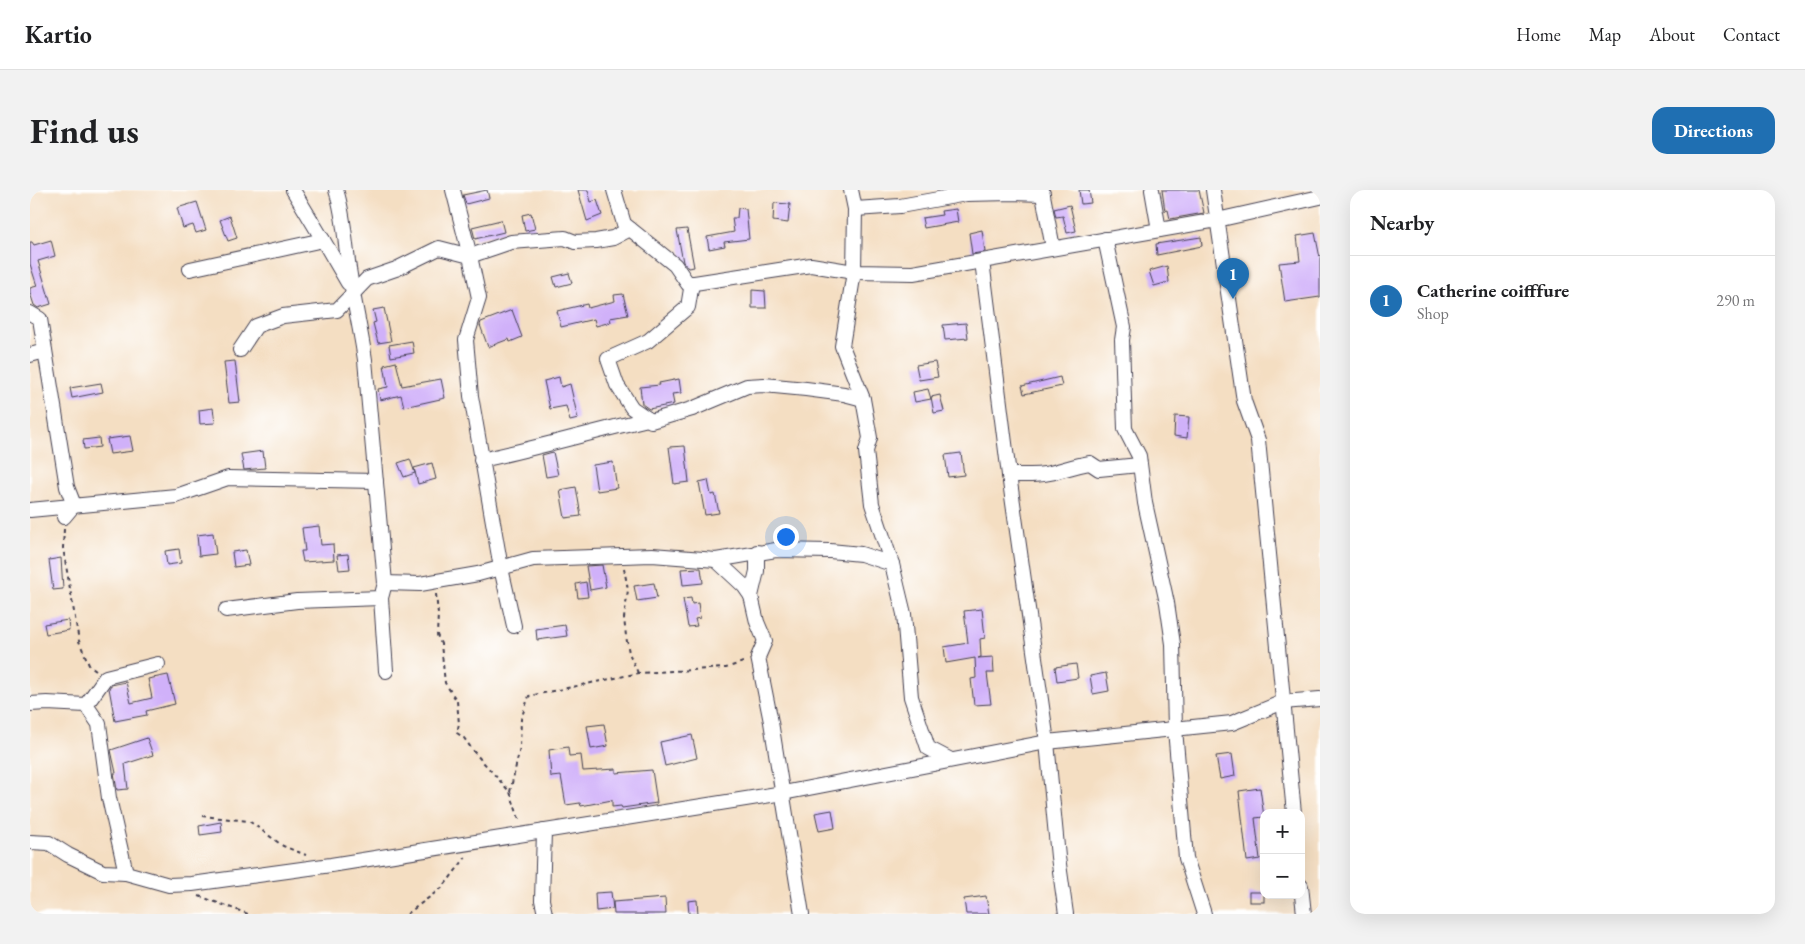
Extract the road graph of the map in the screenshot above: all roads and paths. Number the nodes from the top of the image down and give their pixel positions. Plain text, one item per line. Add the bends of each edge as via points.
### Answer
1 (293, 190) edge
2 (336, 190) edge
3 (453, 190) edge
4 (614, 190) edge
5 (851, 190) edge
6 (1152, 190) edge
7 (1212, 190) edge
8 (1043, 192) edge
9 (1320, 197) edge
10 (855, 209) junction
11 (1217, 220) junction
12 (630, 229) junction
13 (1159, 230) junction
14 (1105, 239) junction
15 (323, 240) junction
16 (1053, 248) junction
17 (470, 256) junction
18 (982, 261) junction
19 (190, 269) dead end
20 (854, 272) junction
21 (692, 283) junction
22 (354, 293) junction
23 (30, 313) edge
24 (240, 350) dead end
25 (45, 351) junction
26 (30, 355) edge
27 (863, 399) junction
28 (648, 419) junction
29 (481, 460) junction
30 (1139, 465) junction
31 (1009, 475) junction
32 (376, 481) junction
33 (74, 505) junction
34 (30, 510) edge
35 (64, 516) joint
36 (757, 552) junction
37 (623, 556) junction
38 (716, 560) junction
39 (892, 564) junction
40 (501, 568) junction
41 (435, 582) junction
42 (385, 583) junction
43 (751, 596) junction
44 (381, 598) junction
45 (226, 610) dead end
46 (514, 626) dead end
47 (758, 656) junction
48 (158, 664) dead end
49 (386, 671) dead end
50 (639, 673) junction
51 (106, 677) junction
52 (1320, 699) edge
53 (1283, 702) junction
54 (30, 704) edge
55 (86, 705) junction
56 (1175, 729) junction
57 (1047, 742) junction
58 (951, 760) junction
59 (510, 792) junction
60 (783, 793) junction
61 (1294, 809) edge
62 (202, 816) dead end
63 (544, 831) junction
64 (524, 834) junction
65 (478, 841) junction
66 (30, 842) edge
67 (311, 856) dead end
68 (126, 873) junction
69 (192, 894) dead end
70 (1302, 899) edge
71 (248, 914) edge
72 (407, 914) edge
73 (544, 914) edge
74 (802, 914) edge
75 (1066, 914) edge
76 (1204, 914) edge
77 (1304, 914) edge

1 - 15 street
2 - 22 street
3 - 17 street
4 - 12 street via 624,224
5 - 10 street
6 - 13 street
7 - 11 street
8 - 10 street via 966,194 900,206
8 - 16 street
9 - 11 street
10 - 20 street
11 - 13 street
11 - 53 street via 1244,401 1258,440
12 - 17 street via 613,238 596,241 576,242 564,238 511,242
12 - 21 street via 675,265 688,284
13 - 14 street
14 - 16 street
14 - 30 street via 1124,327 1125,429 1139,456
15 - 19 street
15 - 22 street
16 - 18 street
17 - 22 street via 439,248 367,279
17 - 29 street via 479,298 466,340
18 - 20 street via 913,273
18 - 31 street
20 - 21 street via 811,265
20 - 27 street via 842,346
21 - 28 street via 688,307 648,341 608,359 617,385 632,408
22 - 24 street via 337,310 282,316 256,326
22 - 32 street via 361,330
23 - 25 street via 40,320
25 - 26 street
25 - 33 street via 67,487
27 - 28 street via 789,387 747,386 692,409 651,421
27 - 39 street via 870,438 866,451 872,504
28 - 29 street
29 - 40 street
30 - 31 street via 1099,469 1090,463 1042,474
30 - 56 street via 1173,644
31 - 57 street
32 - 33 street via 228,478 176,496
32 - 42 street
33 - 34 street
33 - 35 street
35 - 51 path via 63,548 79,641 90,665
36 - 38 street
36 - 39 street via 830,551 861,554
36 - 43 street via 757,571
37 - 38 street
37 - 40 street via 533,559
37 - 50 path via 628,590 624,618 626,636 629,653
38 - 43 street
39 - 58 street via 904,614 911,697 928,748
40 - 41 street
40 - 46 street
41 - 42 street
41 - 59 path via 437,635 445,683 457,701 458,733
42 - 44 street
43 - 47 street via 765,641
44 - 45 street via 297,601
44 - 49 street
47 - 50 path via 726,668
47 - 60 street
48 - 51 street
50 - 59 path via 529,696 521,719 520,748
51 - 55 street
52 - 53 street
53 - 56 street via 1232,723
53 - 61 street
54 - 55 street
55 - 68 street via 99,724 109,798
56 - 57 street
56 - 76 street via 1186,858
57 - 58 street
57 - 75 street
58 - 60 street
59 - 64 path
60 - 63 street
60 - 74 street
62 - 67 path via 249,821 283,846
63 - 64 street
63 - 73 street
64 - 65 street
65 - 68 street via 278,874 192,884 169,885
65 - 72 path via 443,887
66 - 68 street via 50,843 103,872
69 - 71 path
70 - 77 street

